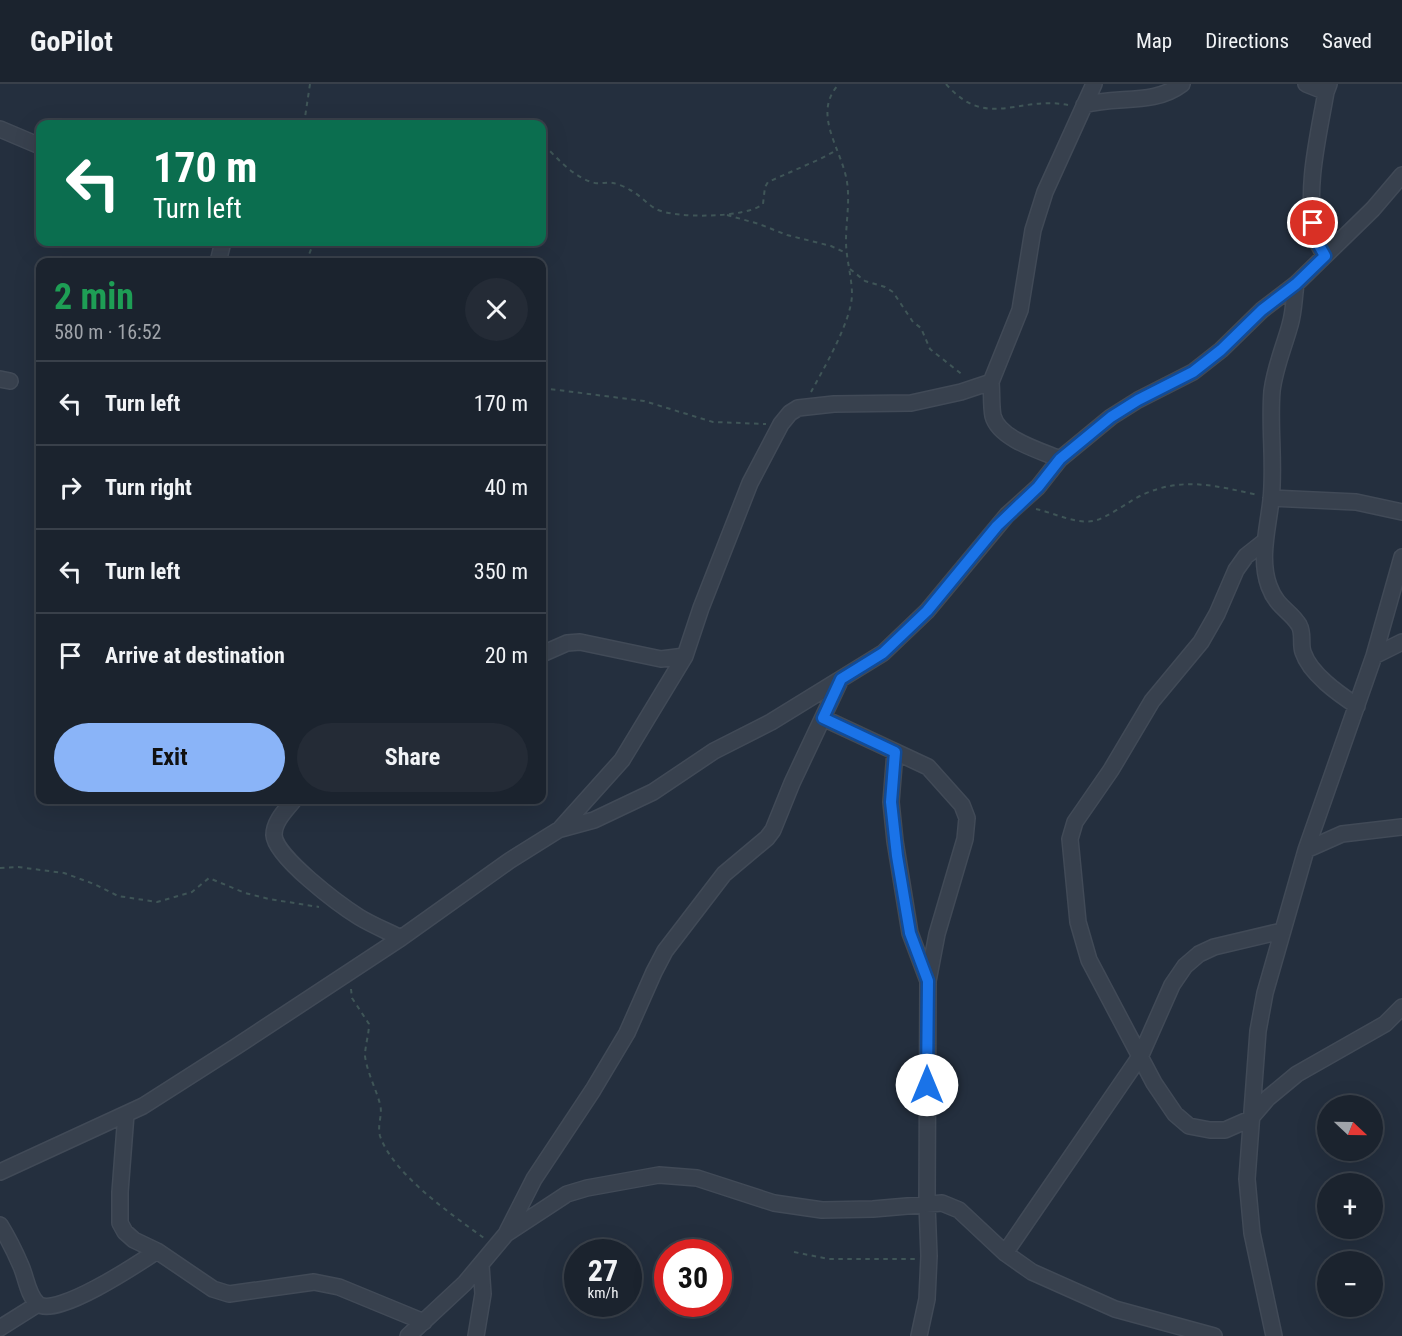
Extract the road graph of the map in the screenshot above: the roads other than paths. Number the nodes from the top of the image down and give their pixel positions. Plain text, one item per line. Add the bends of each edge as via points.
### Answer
1 (1094, 84) edge
2 (1182, 84) edge
3 (1306, 84) edge
4 (1328, 88) edge
5 (1084, 106) junction
6 (0, 129) edge
7 (36, 144) edge
8 (1402, 175) edge
9 (1325, 256) junction
10 (1296, 284) junction
11 (991, 382) junction
12 (1060, 459) junction
13 (1271, 498) junction
14 (1402, 512) edge
15 (1265, 541) junction
16 (1402, 557) edge
17 (1402, 642) edge
18 (546, 652) edge
19 (1374, 656) junction
20 (685, 657) junction
21 (841, 679) junction
22 (1357, 706) junction
23 (823, 718) junction
24 (895, 752) junction
25 (291, 804) edge
26 (1402, 827) edge
27 (560, 829) junction
28 (1306, 850) junction
29 (1282, 931) junction
30 (401, 938) junction
31 (928, 981) junction
32 (1402, 1007) edge
33 (1141, 1055) junction
34 (126, 1114) junction
35 (1250, 1119) junction
36 (0, 1172) edge
37 (927, 1204) junction
38 (0, 1225) edge
39 (506, 1234) junction
40 (158, 1251) junction
41 (1005, 1252) junction
42 (481, 1265) junction
43 (38, 1304) junction
44 (0, 1328) edge
45 (414, 1332) edge
46 (476, 1336) edge
47 (919, 1336) edge
48 (1214, 1336) edge
49 (1274, 1336) edge

1 - 5 street
2 - 5 street via 1151,98 1108,100
3 - 4 street
4 - 9 street via 1315,158 1311,209 1315,238
5 - 11 street via 1045,192 1033,230 1020,310
6 - 7 street
8 - 9 street
9 - 10 street
10 - 12 street via 1193,372 1111,417
10 - 13 street via 1291,324 1277,362 1272,392
11 - 12 street via 993,417 1005,434
11 - 20 street via 911,403 834,404 798,408 790,413 780,424 750,483
12 - 21 street via 1038,487 987,537 927,611 883,653
13 - 14 street via 1356,502
13 - 15 street
15 - 22 street via 1268,584 1274,598 1299,625 1308,663 1335,691
15 - 33 street via 1236,570 1201,642 1152,701 1075,822 1070,839 1078,922 1089,960
16 - 19 street
17 - 19 street
18 - 20 street via 580,642 661,659
19 - 22 street
20 - 27 street via 622,760
21 - 23 street
21 - 27 street via 714,751 653,792 594,820
22 - 28 street
23 - 24 street
23 - 39 street via 773,830 724,874 665,951 627,1033 534,1179
24 - 31 street via 891,802 896,851 910,933
24 - 31 street via 928,767 962,805 967,818
25 - 30 street via 274,832 280,850 360,918
26 - 28 street via 1342,834
27 - 30 street
28 - 29 street
29 - 33 street via 1214,947 1185,966 1172,985
29 - 35 street via 1258,1031
30 - 34 street
31 - 37 street
32 - 35 street via 1385,1024 1296,1074
33 - 35 street via 1175,1114 1189,1126 1225,1130
33 - 41 street
34 - 36 street
34 - 40 street via 120,1223 134,1240
35 - 49 street via 1247,1179 1252,1233
37 - 39 street via 822,1210 774,1203 697,1178 659,1175 567,1194
37 - 41 street via 942,1203 959,1210
37 - 47 street via 927,1299
38 - 43 street
39 - 42 street
40 - 43 street via 76,1298 45,1306
40 - 45 street via 213,1289 229,1294 314,1282 339,1287
41 - 48 street via 1032,1272 1115,1309
42 - 45 street
42 - 46 street via 483,1294
43 - 44 street

